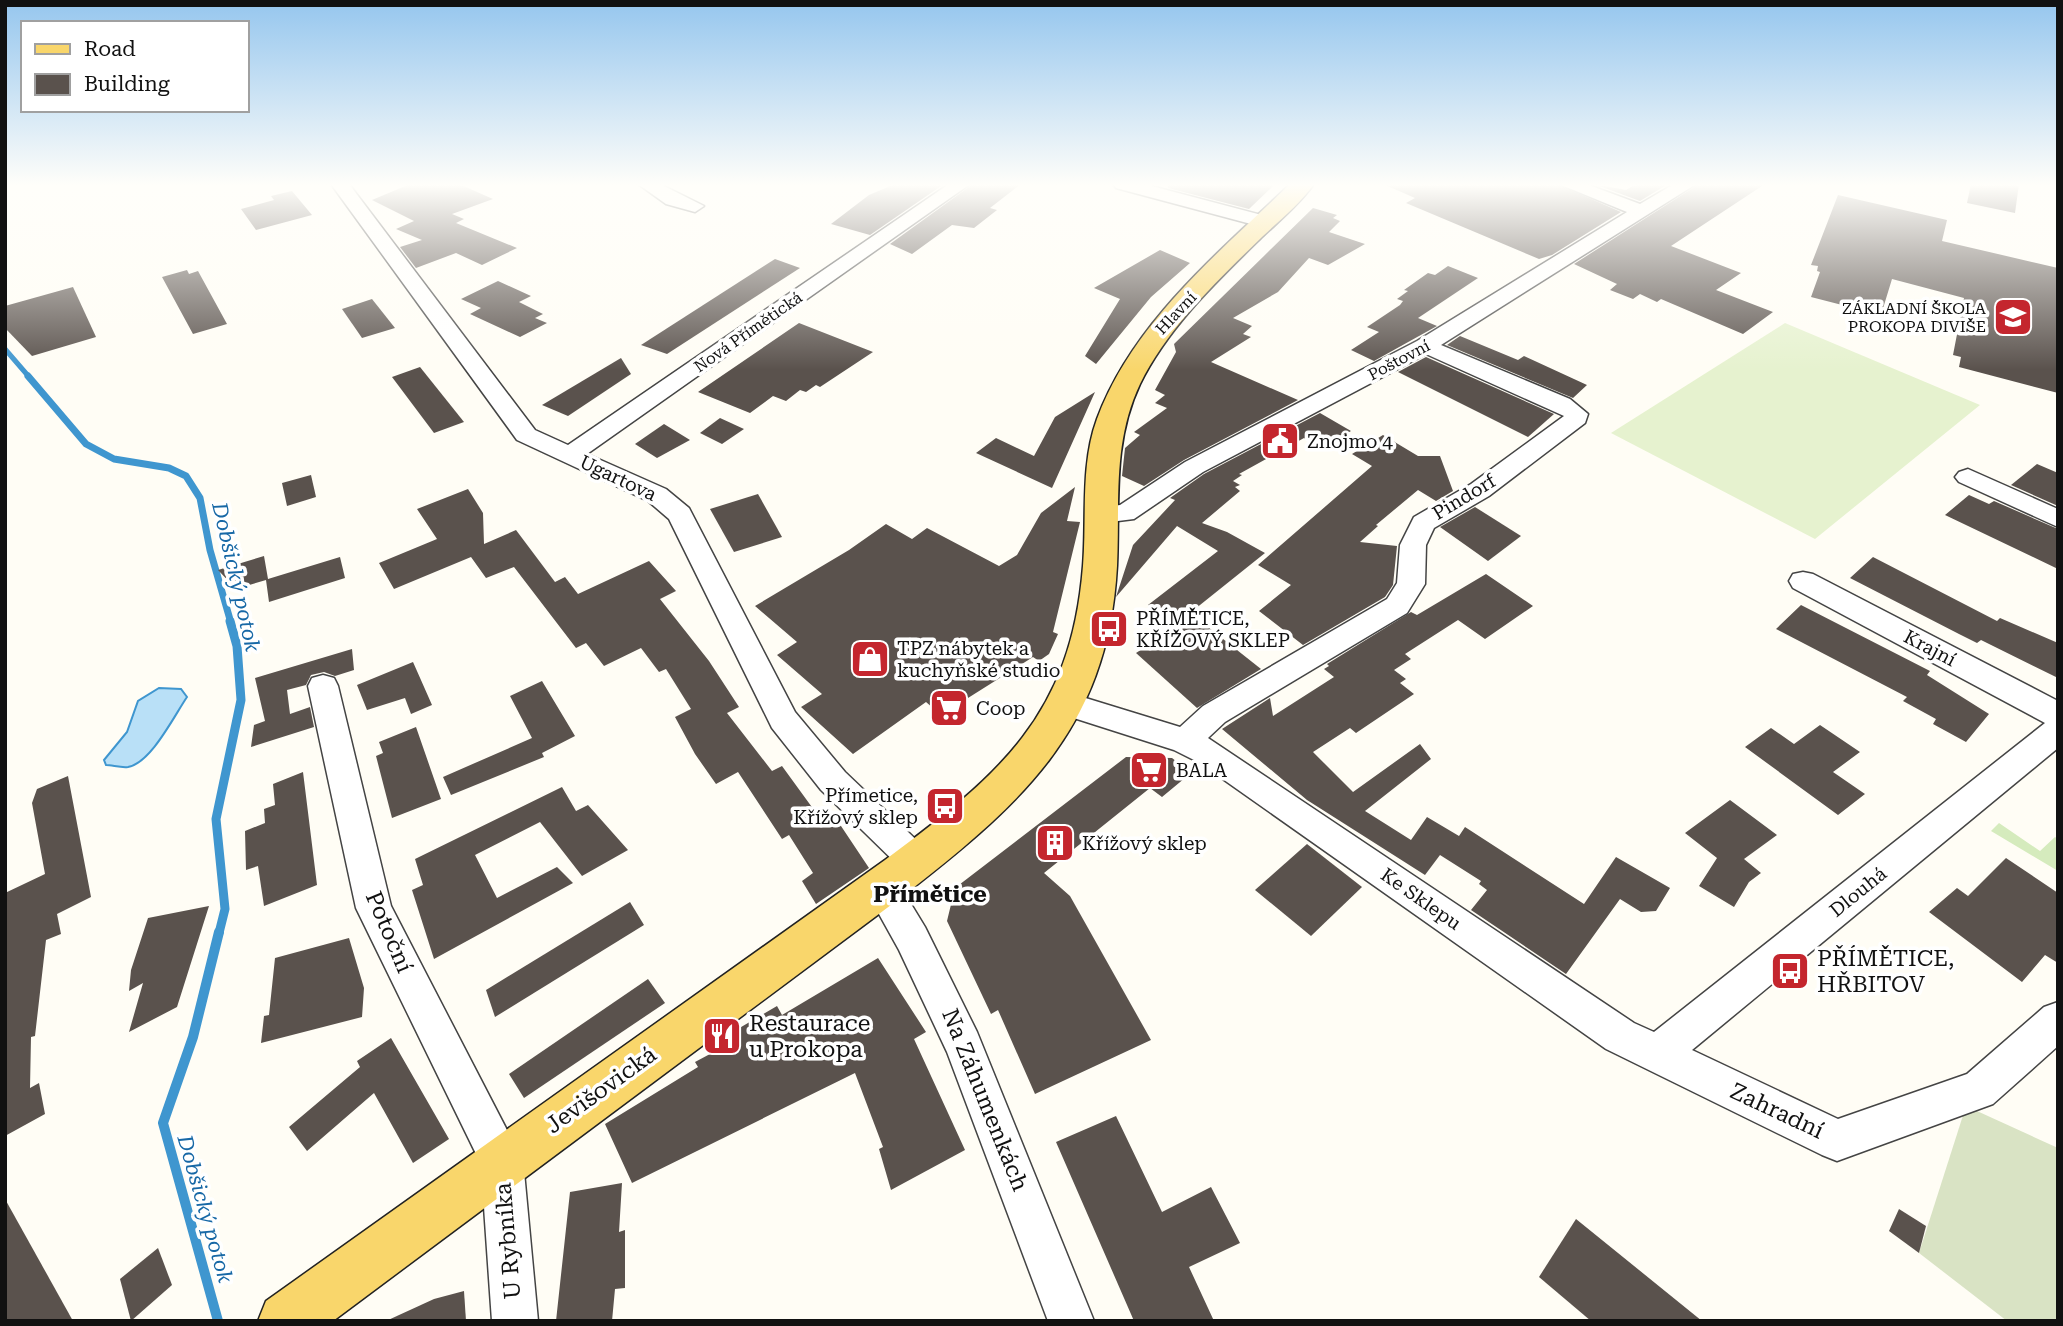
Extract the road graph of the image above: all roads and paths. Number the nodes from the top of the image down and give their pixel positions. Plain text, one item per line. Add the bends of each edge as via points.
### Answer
1 (386, 246) edge
2 (872, 246) edge
3 (1242, 246) edge
4 (1586, 246) edge
5 (1425, 346) junction
6 (569, 456) junction
7 (1968, 477) dead end
8 (1102, 515) junction
9 (2058, 519) edge
10 (1803, 581) dead end
11 (323, 686) dead end
12 (1066, 704) junction
13 (2058, 715) edge
14 (2058, 730) edge
15 (1185, 741) junction
16 (899, 874) junction
17 (2058, 1020) edge
18 (1657, 1054) junction
19 (502, 1161) junction
20 (286, 1321) edge
21 (515, 1321) edge
22 (1071, 1321) edge

1 - 6 street, Ugartova via 526,435
2 - 6 street, Nová Přímětická
3 - 8 main road, Hlavní via 1158,330 1131,375 1112,418 1102,463
4 - 5 street, Poštovní
5 - 8 street, Poštovní via 1194,467 1125,513
5 - 15 street, Pindorf via 1562,404 1576,414 1573,423 1480,490 1423,523 1413,545 1411,584 1397,606 1214,714
6 - 16 street, Ugartova via 657,495 680,514 783,720
7 - 9 street
8 - 12 main road, Hlavní via 1092,629
10 - 13 street, Krajní
11 - 19 street, Potoční via 373,908
12 - 15 street, Ke Sklepu
12 - 16 main road, Jevišovická via 1045,740 982,808
14 - 18 street, Dlouhá
15 - 18 street, Ke Sklepu via 1211,754 1619,1036
16 - 19 main road, Jevišovická
16 - 22 street, Na Záhumenkách
17 - 18 street, Zahradní via 1979,1090 1837,1140
19 - 20 main road, Jevišovická
19 - 21 street, U Rybníka

